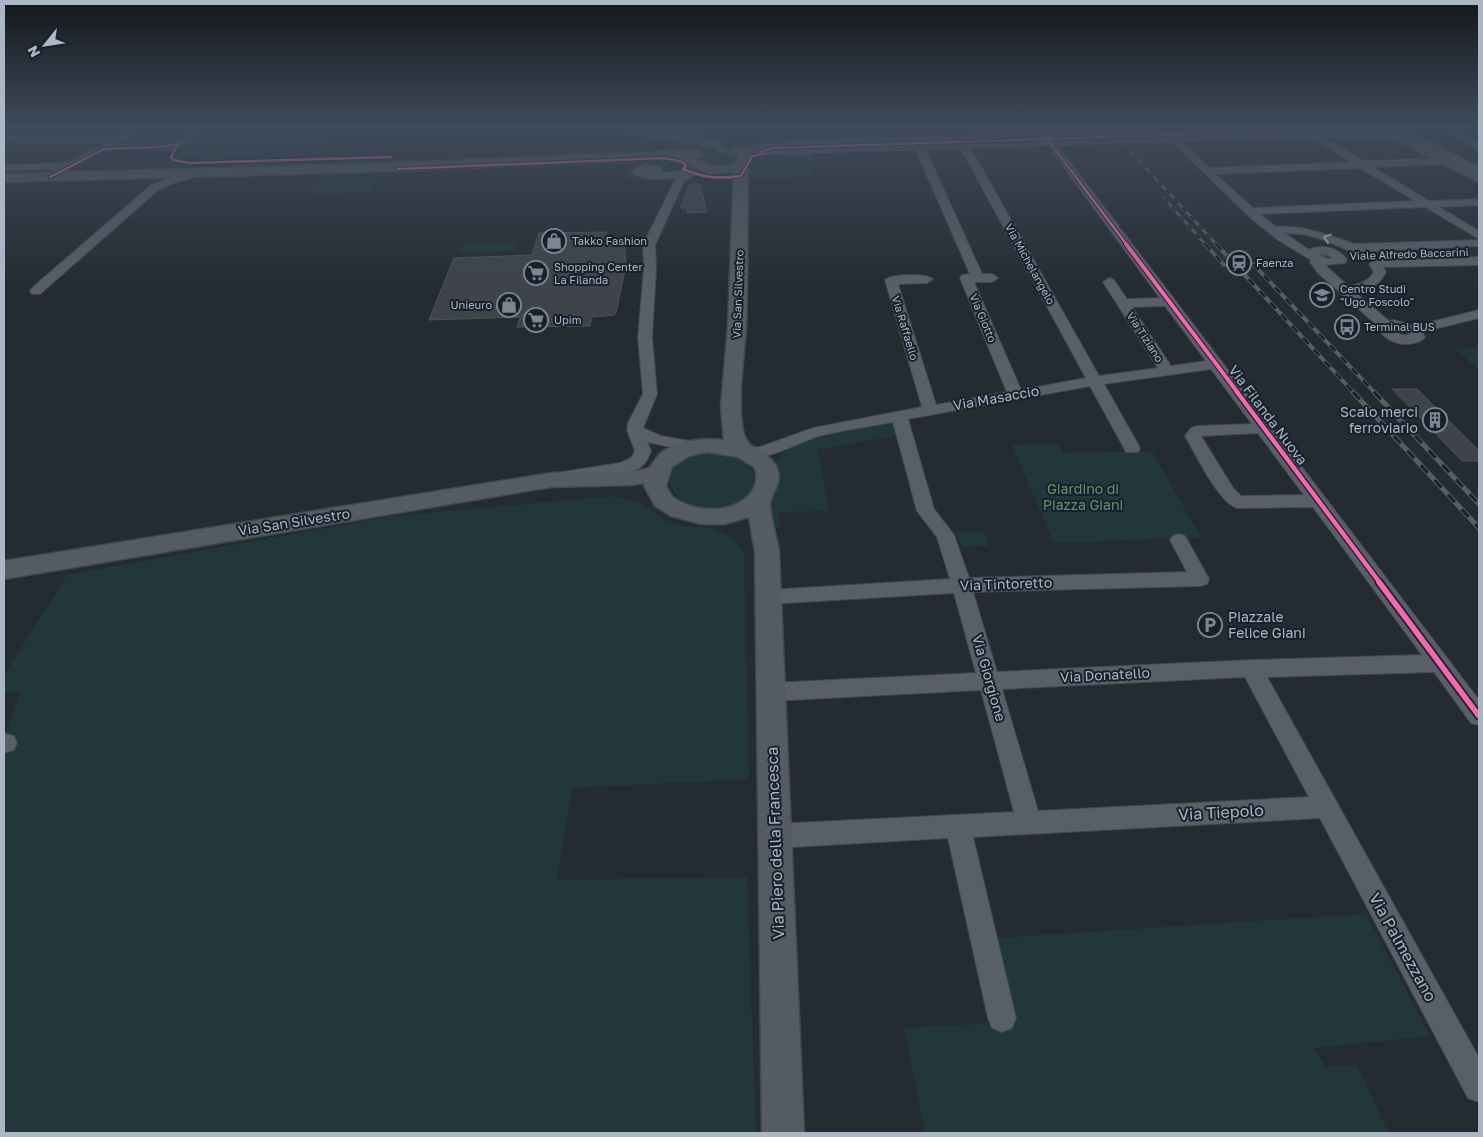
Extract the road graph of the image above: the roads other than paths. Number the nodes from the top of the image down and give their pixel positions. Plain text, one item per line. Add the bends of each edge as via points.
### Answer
1 (153, 181) edge
2 (682, 181) edge
3 (740, 181) edge
4 (935, 181) edge
5 (984, 181) edge
6 (1079, 181) edge
7 (1219, 181) edge
8 (1391, 181) edge
9 (1479, 202) edge
10 (1428, 204) junction
11 (1250, 211) junction
12 (1272, 229) junction
13 (1479, 236) edge
14 (1479, 243) edge
15 (1479, 252) edge
16 (1314, 258) junction
17 (1479, 261) edge
18 (978, 278) junction
19 (992, 278) dead end
20 (927, 279) dead end
21 (1109, 282) dead end
22 (1345, 290) junction
23 (36, 291) dead end
24 (1169, 302) junction
25 (1123, 303) junction
26 (1479, 314) edge
27 (1216, 364) junction
28 (1167, 370) junction
29 (1094, 381) junction
30 (1016, 395) junction
31 (731, 407) junction
32 (930, 410) junction
33 (898, 416) junction
34 (1263, 428) junction
35 (635, 430) junction
36 (814, 433) junction
37 (701, 446) junction
38 (1132, 448) dead end
39 (744, 451) junction
40 (660, 468) junction
41 (767, 473) junction
42 (584, 479) junction
43 (551, 480) junction
44 (662, 499) junction
45 (1318, 501) junction
46 (758, 502) junction
47 (718, 517) junction
48 (1179, 540) dead end
49 (767, 552) junction
50 (4, 570) edge
51 (962, 586) junction
52 (768, 597) junction
53 (1440, 663) junction
54 (1251, 668) junction
55 (990, 680) junction
56 (771, 692) junction
57 (1479, 716) edge
58 (1326, 807) junction
59 (1029, 822) junction
60 (958, 826) junction
61 (775, 836) junction
62 (1002, 1018) dead end
63 (1479, 1087) edge
64 (783, 1133) edge

1 - 23 street
2 - 35 street via 650,245 645,337 650,394
3 - 31 main road, Via San Silvestro via 738,315
4 - 18 street
5 - 29 street, Via Michelangelo
6 - 24 street, Via Filanda Nuova
7 - 11 street
8 - 10 street
9 - 10 street
10 - 11 street
10 - 13 street
11 - 12 street
14 -> 12 street, Viale Alfredo Baccarini via 1353,248 1302,231
12 - 16 street
15 - 16 street, Viale Alfredo Baccarini via 1339,257 1341,261 1336,263
16 - 22 street via 1317,265
17 - 22 street, Viale Alfredo Baccarini via 1375,264 1380,272 1377,280 1367,286
18 - 19 street, Via Giotto
18 - 30 street, Via Giotto via 966,278
20 - 32 street, Via Raffaello via 891,280
21 - 25 street, Via Tiziano
22 - 26 street via 1386,326 1387,332 1407,340 1418,337 1414,330
24 - 25 street, Via Tiziano
24 - 27 street, Via Filanda Nuova
25 - 28 street, Via Tiziano
27 - 28 street, Via Masaccio
27 - 34 street, Via Filanda Nuova
28 - 29 street, Via Masaccio
29 - 30 street, Via Masaccio
29 - 38 street
30 - 32 street, Via Masaccio
31 - 37 main road, Via San Silvestro via 718,437
31 - 39 main road, Via San Silvestro via 735,441
32 - 33 street, Via Masaccio
33 - 36 street, Via Masaccio
33 - 51 street, Via Giorgione via 926,511 945,535
34 - 45 street, Via Filanda Nuova
34 - 45 street via 1197,431 1193,436 1227,492 1237,502
35 - 37 street via 657,440
35 - 40 street via 658,451
35 - 43 street via 643,451 638,461 630,466
36 - 39 street, Via Masaccio via 762,452
36 - 41 street, Via Masaccio via 773,457
37 - 39 main road via 730,446
37 - 40 main road via 670,457
39 - 41 main road via 755,457
40 - 42 main road, Via San Silvestro via 631,478
40 - 44 main road via 655,482
41 - 46 main road via 766,490
42 - 43 main road, Via San Silvestro
42 - 44 main road, Via San Silvestro via 622,486
43 - 50 main road, Via San Silvestro
44 - 47 main road via 670,507 687,514
45 - 53 street, Via Filanda Nuova
46 - 47 main road via 744,510
46 - 49 main road, Via Piero della Francesca
47 - 49 main road via 750,532
48 - 51 street, Via Tintoretto via 1200,579
49 - 52 main road, Via Piero della Francesca
51 - 52 street, Via Tintoretto
51 - 55 street, Via Giorgione
52 - 56 main road, Via Piero della Francesca
53 - 54 street, Via Donatello
53 - 57 street, Via Filanda Nuova
54 - 55 street, Via Donatello
54 - 58 street
55 - 56 street, Via Donatello
55 - 59 street, Via Giorgione
56 - 61 main road, Via Piero della Francesca
58 - 59 street, Via Tiepolo
58 - 63 street, Via Palmezzano
59 - 60 street, Via Tiepolo
60 - 61 street, Via Tiepolo
60 - 62 street
61 - 64 main road, Via Piero della Francesca

